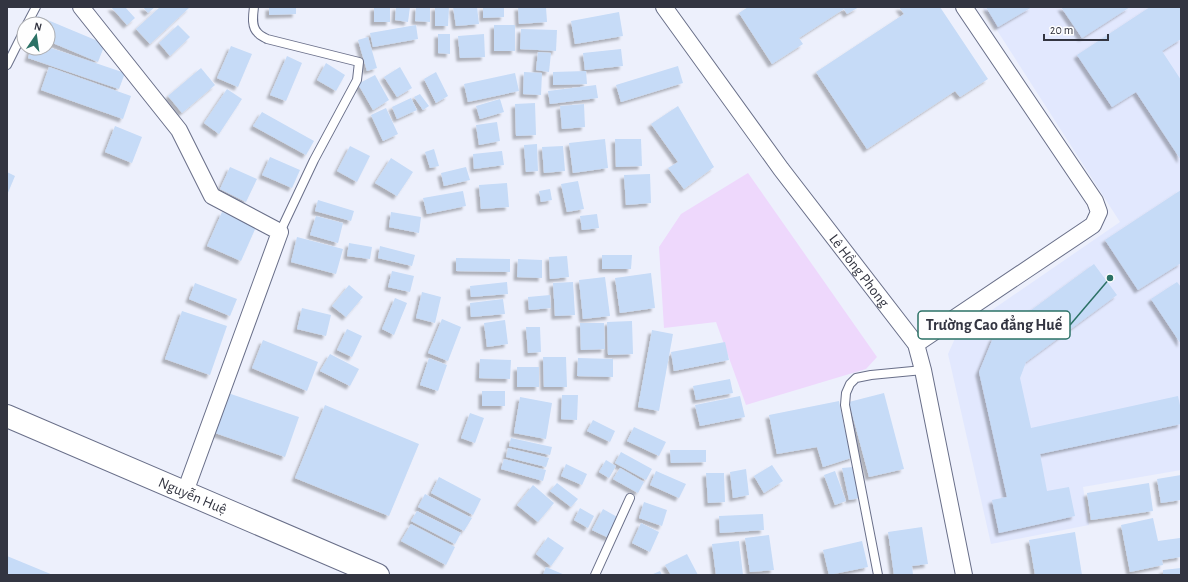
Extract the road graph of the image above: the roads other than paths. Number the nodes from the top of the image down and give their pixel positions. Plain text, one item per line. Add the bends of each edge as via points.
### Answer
1 (36, 7) edge
2 (82, 7) edge
3 (254, 7) edge
4 (664, 7) edge
5 (964, 7) edge
6 (31, 16) edge
7 (16, 47) edge
8 (7, 65) edge
9 (280, 232) junction
10 (916, 344) junction
11 (923, 370) junction
12 (7, 416) edge
13 (185, 492) junction
14 (630, 498) dead end
15 (378, 575) edge
16 (595, 575) edge
17 (878, 575) edge
18 (964, 575) edge

1 - 6 lane
2 - 9 street via 179,130 212,196
3 - 9 lane via 254,26 257,33 267,38 359,62 357,80 314,160
4 - 10 street, Lê Hồng Phong via 781,168
5 - 10 street via 1095,201 1099,212 1093,224
7 - 8 lane
9 - 13 street
10 - 11 street, Lê Hồng Phong
11 - 17 lane via 856,378 846,393 845,405
11 - 18 street, Lê Hồng Phong
12 - 13 main road, Nguyễn Huệ
13 - 15 main road, Nguyễn Huệ
14 - 16 lane

